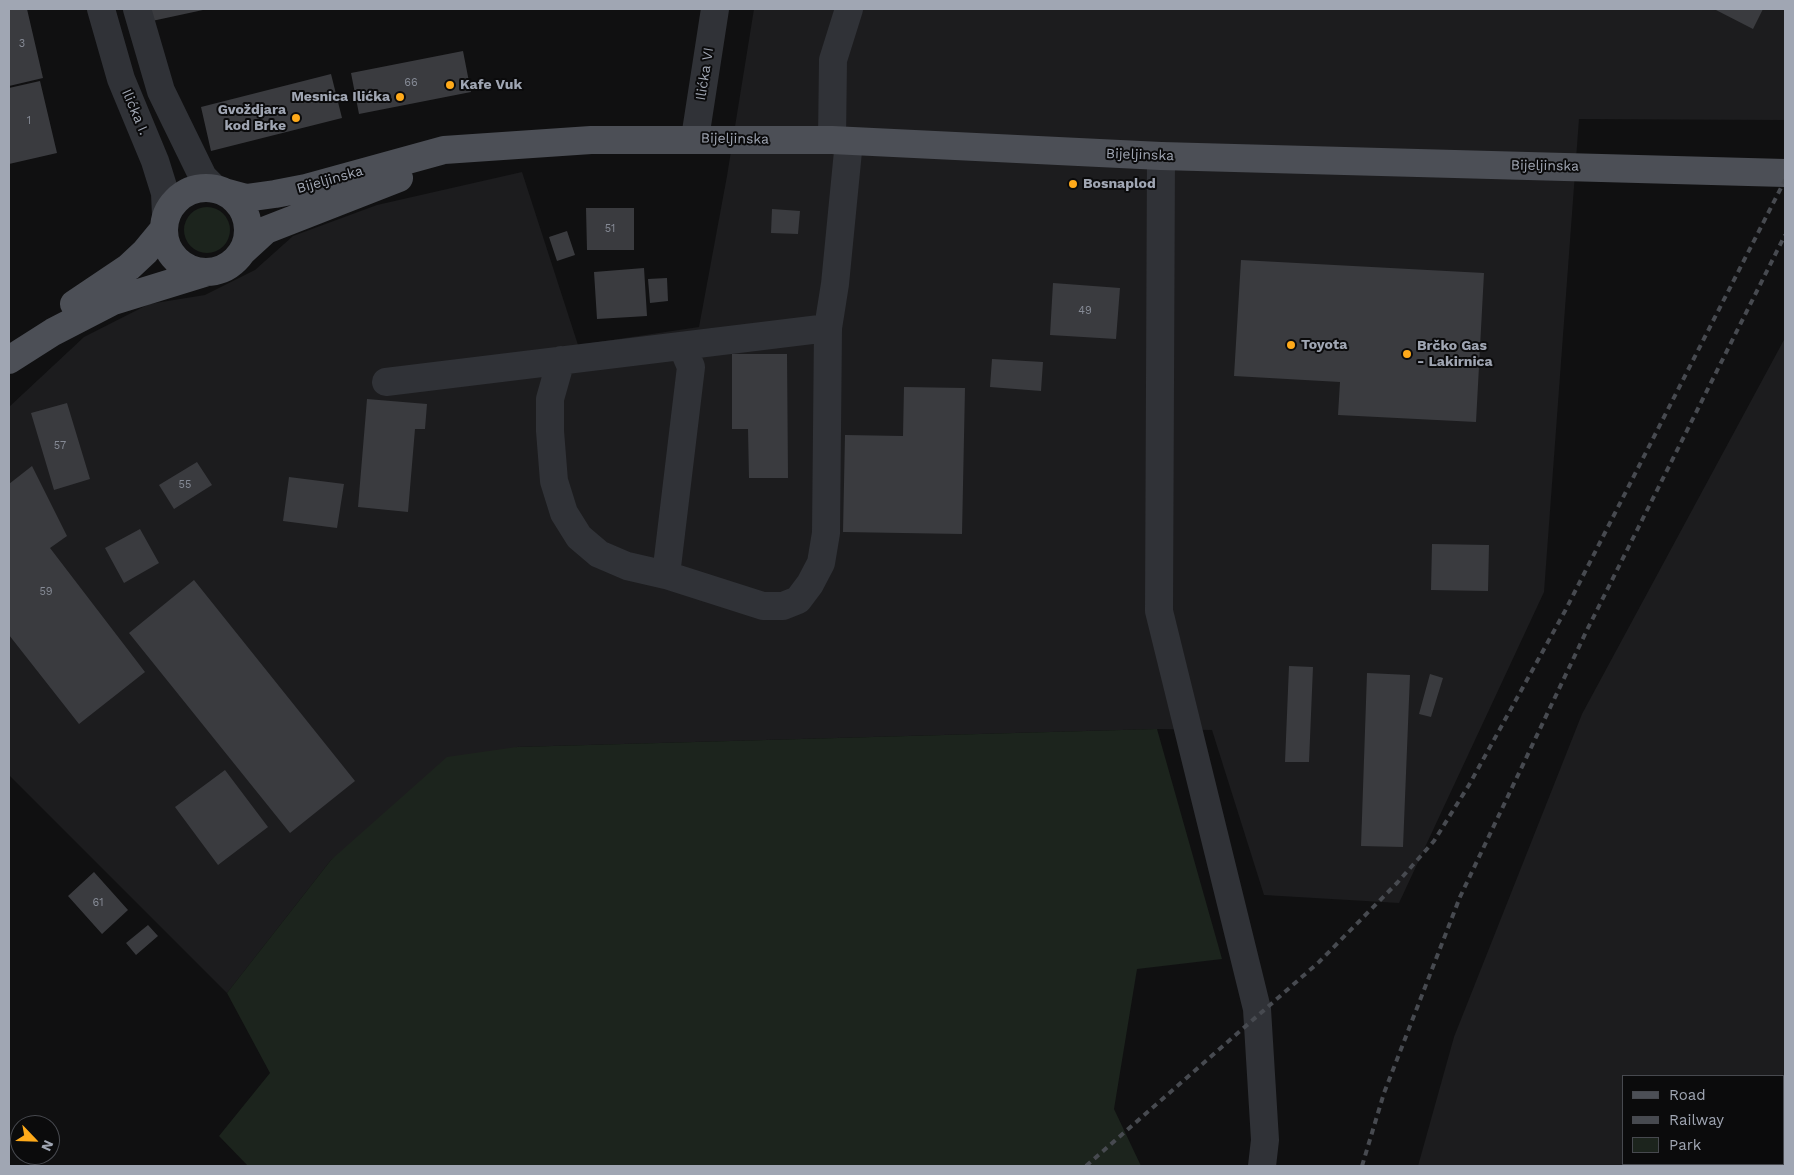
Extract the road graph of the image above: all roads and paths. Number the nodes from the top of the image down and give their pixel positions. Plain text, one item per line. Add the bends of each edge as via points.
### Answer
1 (101, 9) edge
2 (137, 9) edge
3 (715, 9) edge
4 (849, 9) edge
5 (695, 138) junction
6 (841, 141) junction
7 (495, 146) junction
8 (1161, 156) junction
9 (1785, 173) edge
10 (219, 190) junction
11 (165, 222) junction
12 (242, 252) junction
13 (207, 272) junction
14 (828, 328) junction
15 (683, 348) junction
16 (9, 352) edge
17 (9, 360) edge
18 (561, 360) junction
19 (386, 382) dead end
20 (666, 574) junction
21 (1262, 1166) edge

1 - 11 street, Ilićka I. via 121,79 165,193
2 - 10 street via 160,90 203,177
3 - 5 street, Ilićka VI
4 - 6 street via 833,60
5 - 6 main road, Bijeljinska
5 - 7 main road, Bijeljinska
6 - 8 main road, Bijeljinska
6 - 14 street via 835,284
7 - 10 main road, Bijeljinska via 444,150 275,194 246,198
7 - 12 main road, Bijeljinska via 386,182 266,230
8 - 9 main road, Bijeljinska
8 - 21 street via 1159,611 1257,1009 1265,1140
10 - 11 main road via 189,191 176,200
10 - 12 main road via 236,201 245,214 248,229
11 - 13 main road via 167,248 172,256 188,268
11 - 16 main road via 145,252 129,267 51,319
12 - 13 main road via 221,270
13 - 17 main road via 113,301 53,332
14 - 15 street
14 - 20 street via 826,533 821,563 810,584 798,600 783,606 763,606
15 - 18 street
15 - 20 street via 691,367
18 - 19 street
18 - 20 street via 550,399 550,431 554,481 564,513 579,537 599,554 627,566

